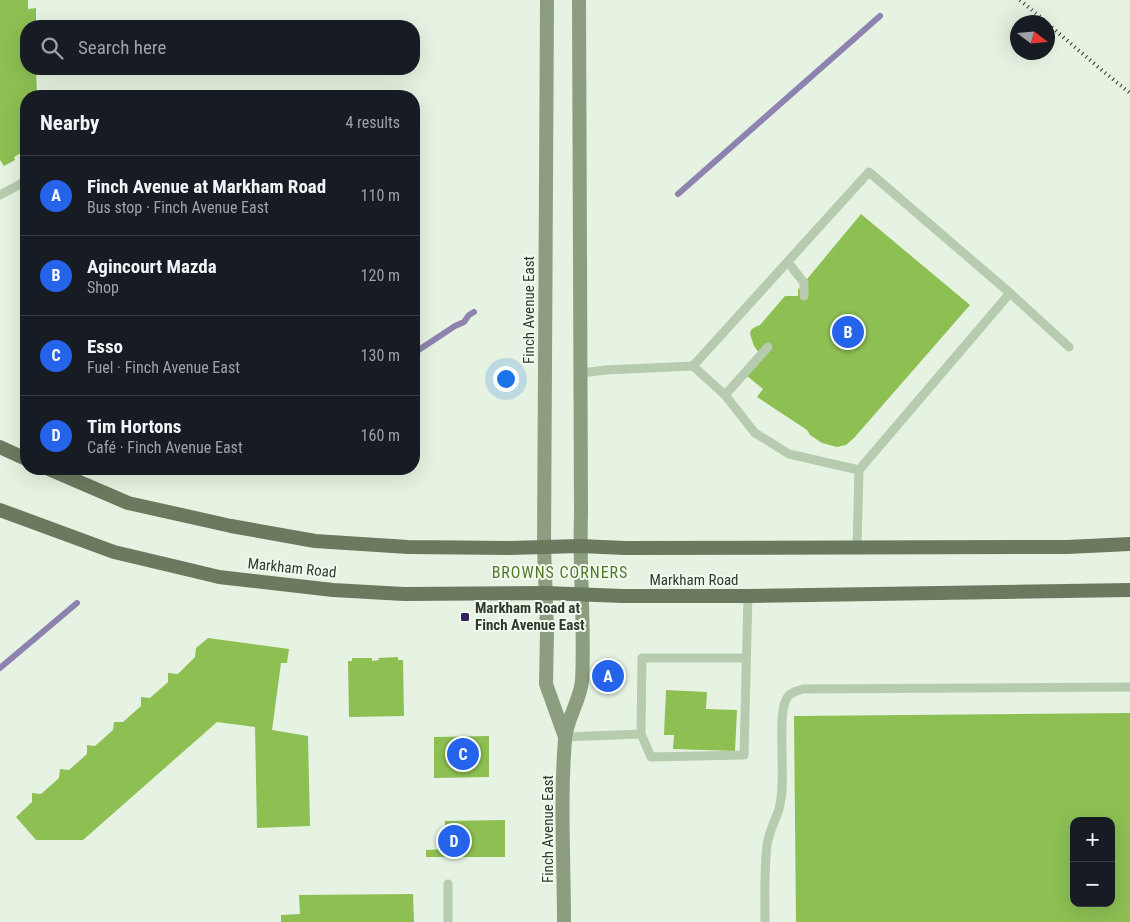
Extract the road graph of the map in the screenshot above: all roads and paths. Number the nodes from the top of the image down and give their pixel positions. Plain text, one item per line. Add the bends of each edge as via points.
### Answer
1 (547, 0) edge
2 (579, 0) edge
3 (20, 184) edge
4 (0, 195) edge
5 (788, 262) junction
6 (1010, 293) junction
7 (804, 296) dead end
8 (768, 347) dead end
9 (1069, 347) dead end
10 (693, 366) junction
11 (581, 373) junction
12 (725, 394) junction
13 (0, 447) edge
14 (20, 456) edge
15 (859, 470) junction
16 (63, 475) edge
17 (0, 510) edge
18 (1130, 544) edge
19 (580, 546) junction
20 (544, 547) junction
21 (857, 548) junction
22 (1130, 590) edge
23 (546, 593) junction
24 (582, 595) junction
25 (748, 596) junction
26 (746, 658) junction
27 (1130, 687) edge
28 (641, 734) junction
29 (565, 737) junction
30 (448, 884) dead end
31 (448, 922) edge
32 (564, 922) edge
33 (765, 922) edge

1 - 20 main road, Finch Avenue East
2 - 11 main road, Finch Avenue East
3 - 4 lane
5 - 6 lane via 869,172
5 - 7 lane via 804,283
5 - 10 lane
6 - 9 lane
6 - 15 lane
8 - 12 lane
10 - 11 lane
10 - 12 lane
11 - 19 main road, Finch Avenue East
12 - 15 lane via 755,433 789,454
13 - 14 main road
15 - 21 lane
16 - 20 main road, Markham Road via 128,503 315,541 408,547
17 - 23 main road, Markham Road via 114,552 219,577 333,590 404,594
18 - 21 main road, Markham Road via 1067,548
19 - 20 main road, Markham Road
19 - 21 main road, Markham Road
19 - 24 main road, Finch Avenue East
20 - 23 main road, Finch Avenue East
22 - 25 main road, Markham Road
23 - 24 main road, Markham Road
23 - 29 main road, Finch Avenue East via 546,684
24 - 25 main road, Markham Road
24 - 29 main road, Finch Avenue East via 582,684
25 - 26 lane
26 - 28 lane via 642,658
26 - 28 lane via 744,755 650,757
27 - 33 lane via 803,689 793,692 786,698 782,724 782,796 767,844
28 - 29 lane
29 - 32 main road, Finch Avenue East
30 - 31 lane

